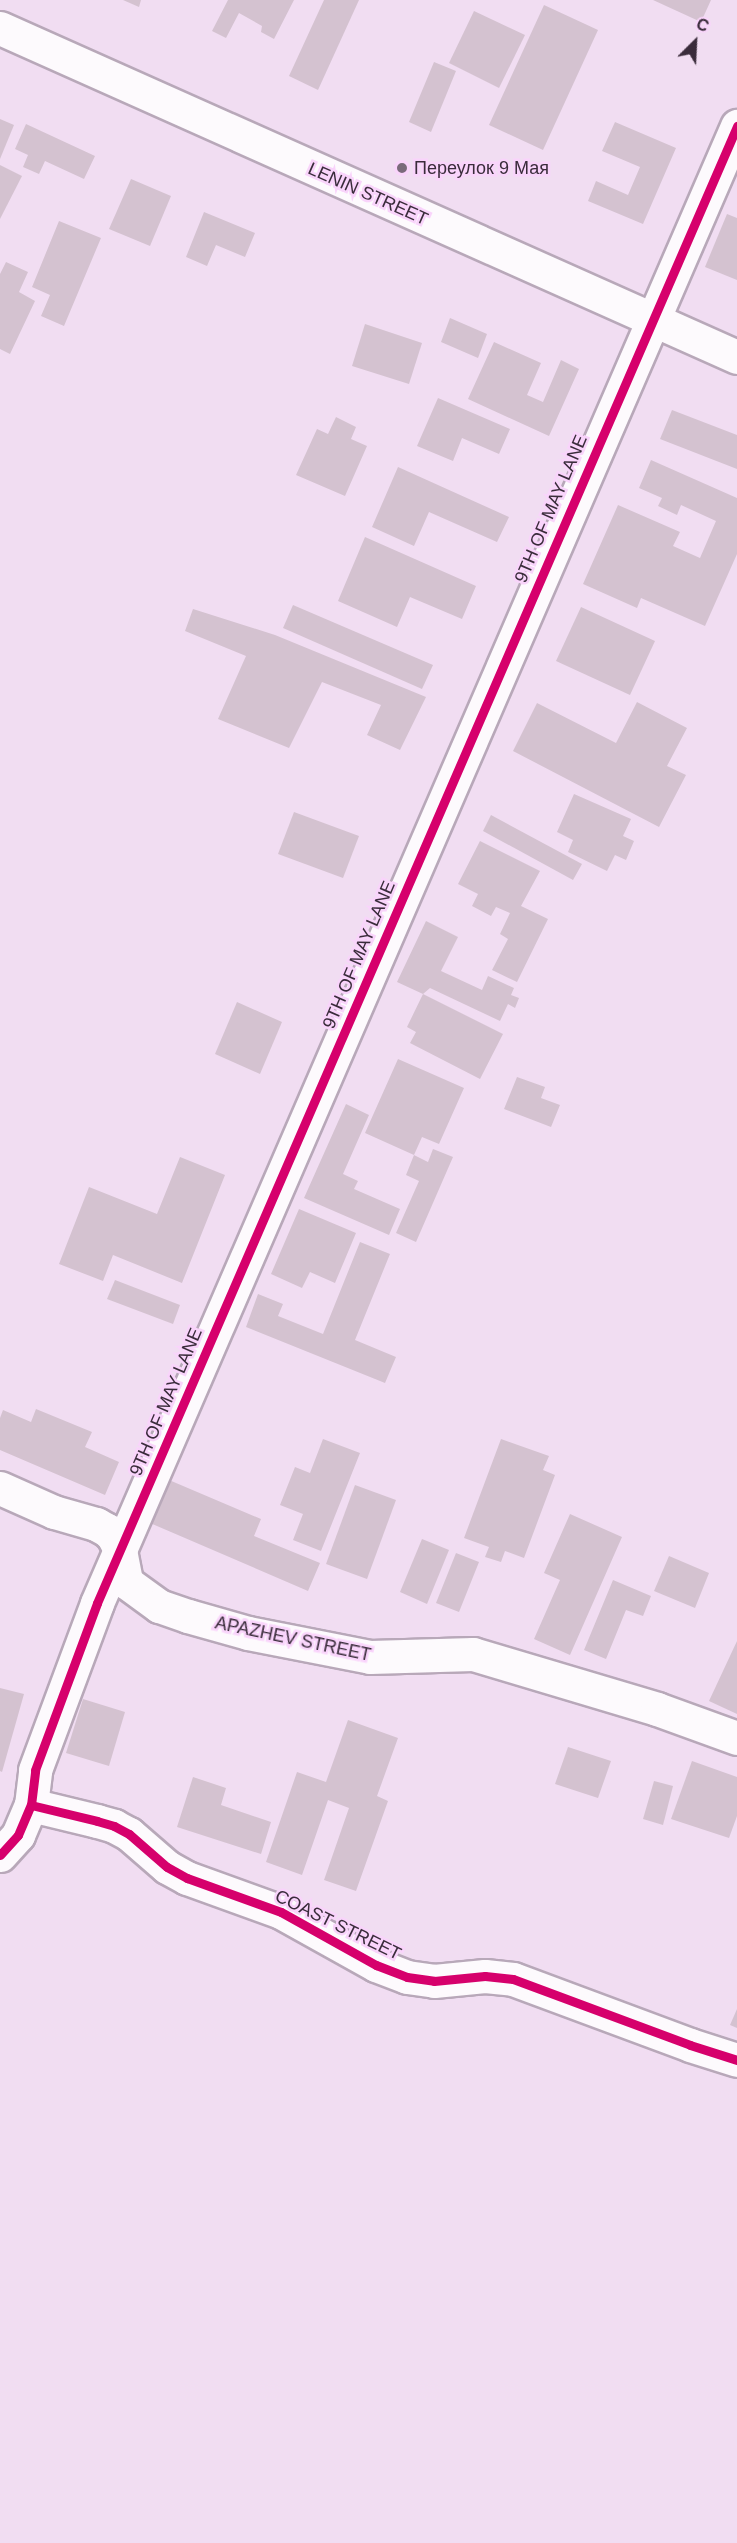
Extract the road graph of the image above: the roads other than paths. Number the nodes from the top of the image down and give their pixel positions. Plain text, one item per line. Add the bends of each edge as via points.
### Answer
1 (0, 28) edge
2 (737, 126) edge
3 (651, 320) junction
4 (737, 357) edge
5 (0, 1488) edge
6 (120, 1550) junction
7 (737, 1738) edge
8 (31, 1805) junction
9 (0, 1855) edge
10 (737, 2060) edge

1 - 3 street, LENIN STREET
2 - 3 street, 9TH OF MAY LANE
3 - 4 street, LENIN STREET
3 - 6 street, 9TH OF MAY LANE
5 - 6 street, APAZHEV STREET via 54,1512 96,1524 113,1536
6 - 7 street, APAZHEV STREET via 126,1582 159,1606 188,1616 248,1633 370,1657 473,1654 657,1709
6 - 8 street, 9TH OF MAY LANE via 35,1770
8 - 9 street via 18,1835
8 - 10 street, COAST STREET via 114,1826 187,1878 281,1912 376,1965 407,1977 434,1981 484,1976 513,1979

